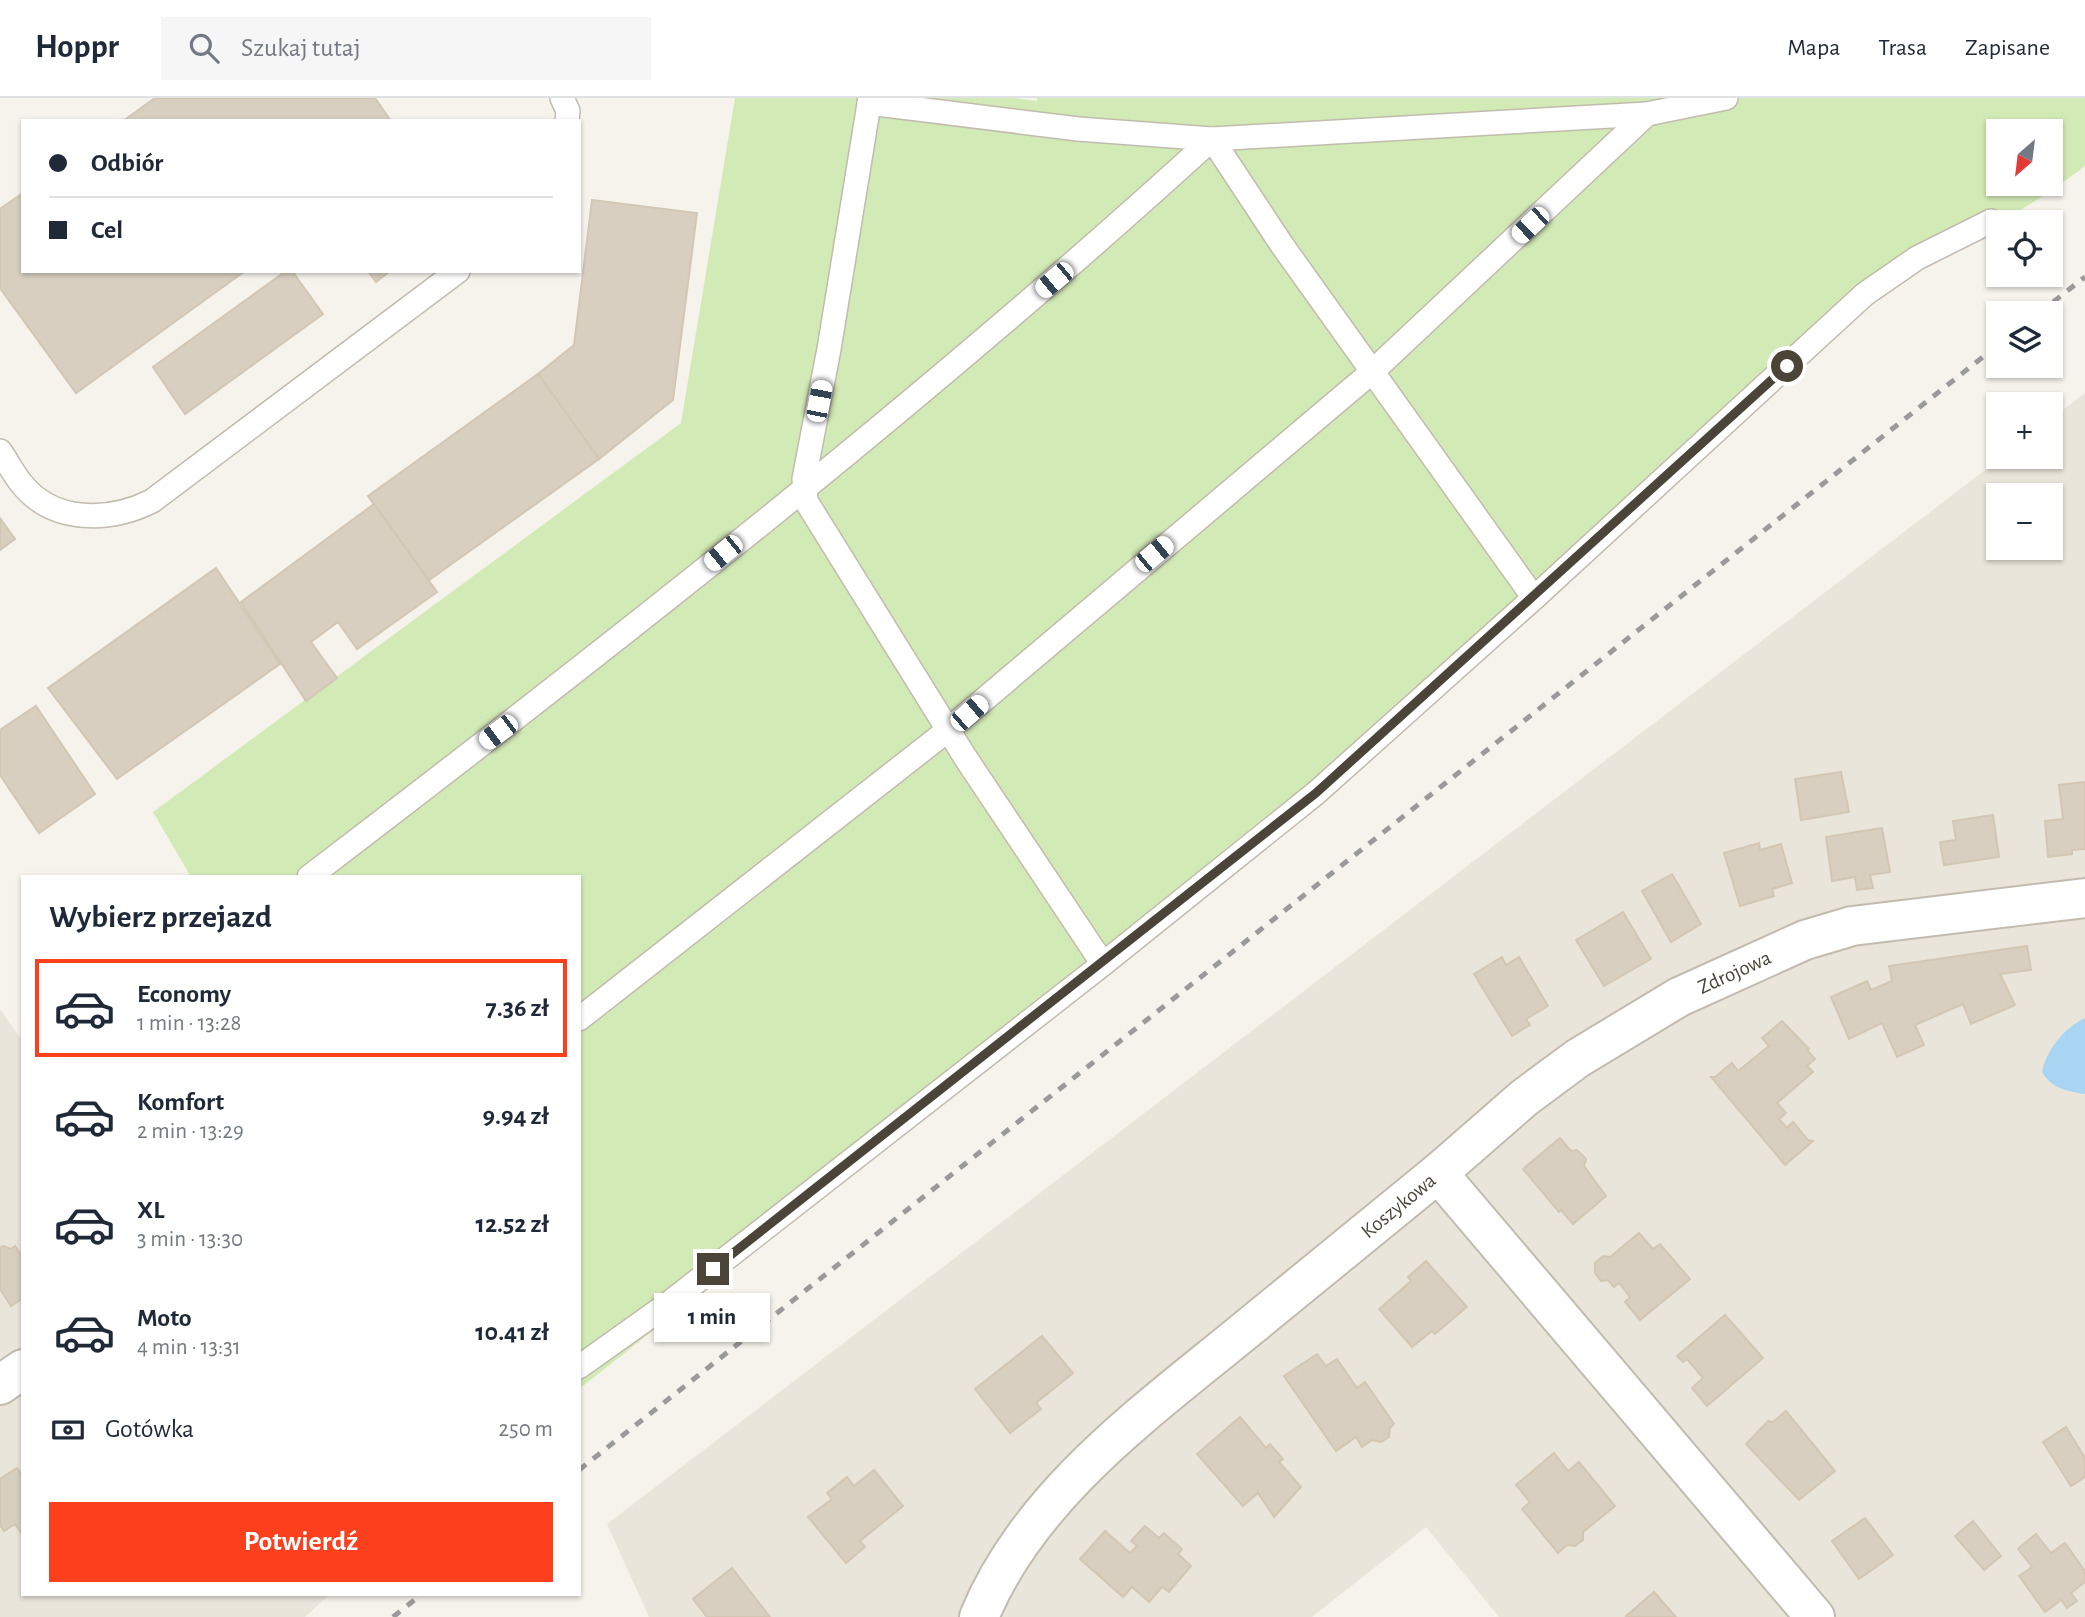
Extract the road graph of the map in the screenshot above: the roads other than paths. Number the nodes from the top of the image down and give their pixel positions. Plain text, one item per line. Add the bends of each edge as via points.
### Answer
1 (562, 98) edge
2 (1726, 98) edge
3 (870, 100) edge
4 (1647, 114) junction
5 (567, 119) edge
6 (1212, 139) junction
7 (1986, 223) edge
8 (455, 273) edge
9 (1373, 371) junction
10 (0, 451) edge
11 (804, 487) junction
12 (1534, 598) junction
13 (948, 730) junction
14 (312, 875) edge
15 (2085, 898) edge
16 (1103, 964) junction
17 (581, 1017) edge
18 (1438, 1173) junction
19 (581, 1366) edge
20 (21, 1370) edge
21 (0, 1385) edge
22 (979, 1617) edge
23 (1815, 1617) edge

1 - 5 lane
2 - 4 lane
3 - 6 lane via 1078,129
3 - 11 lane
4 - 6 lane
4 - 9 lane
6 - 9 lane
6 - 11 lane via 1096,245
7 - 12 lane via 1917,258 1865,294
8 - 10 lane via 134,510 94,517 54,508 22,485
9 - 12 lane
9 - 13 lane
11 - 13 lane via 806,501
11 - 14 lane via 561,684
12 - 16 lane via 1316,793
13 - 16 lane
13 - 17 lane
15 - 18 street, Zdrojowa via 1852,926 1805,940 1679,997 1578,1058
16 - 19 lane via 669,1303
18 - 22 street, Koszykowa via 1174,1389 1068,1484 1037,1518
18 - 23 street, Koszykowa
20 - 21 street

